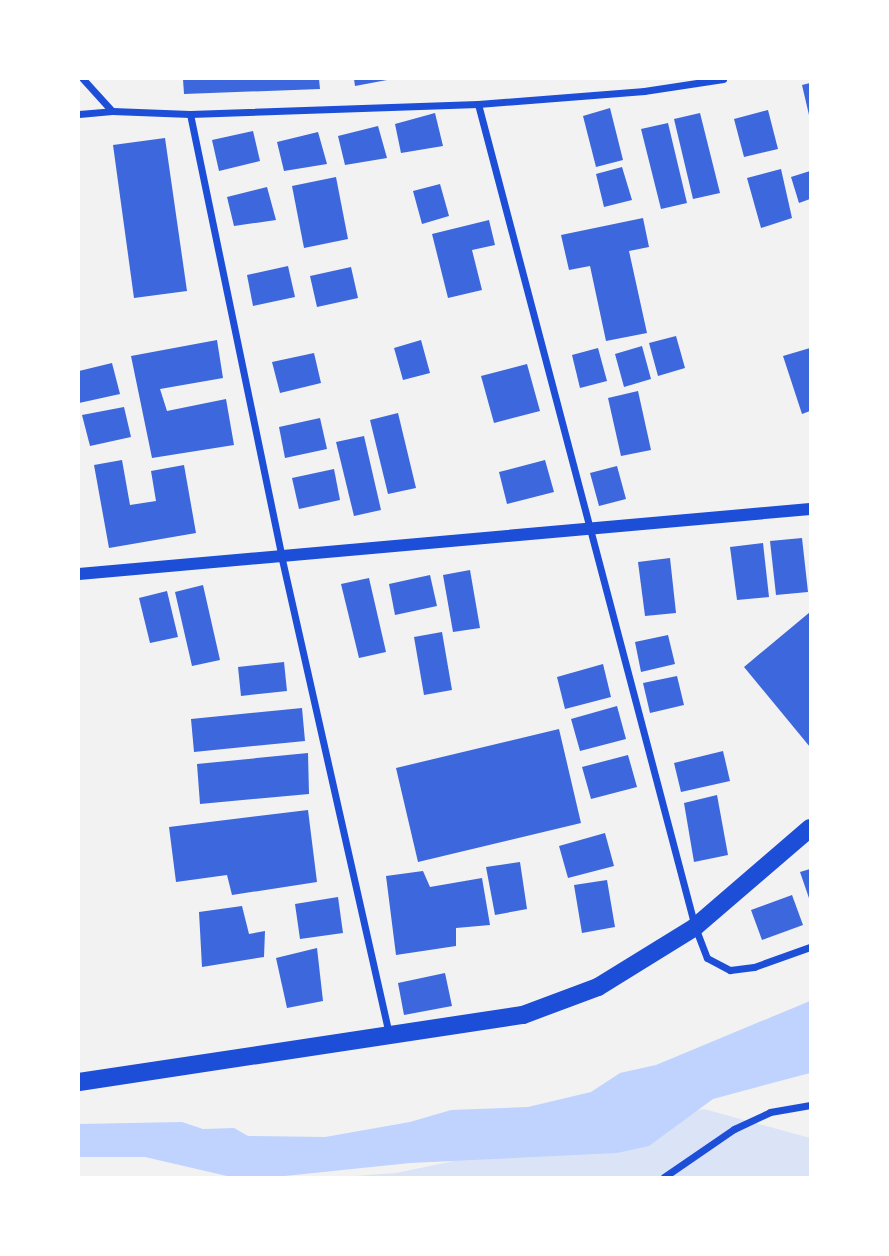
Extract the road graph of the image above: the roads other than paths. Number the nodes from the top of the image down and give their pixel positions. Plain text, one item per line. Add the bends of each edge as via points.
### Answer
1 (83, 79) edge
2 (723, 79) edge
3 (478, 104) junction
4 (112, 111) junction
5 (79, 114) edge
6 (190, 114) junction
7 (810, 509) edge
8 (588, 530) junction
9 (281, 555) junction
10 (79, 574) edge
11 (810, 828) edge
12 (695, 927) junction
13 (810, 947) edge
14 (390, 1037) junction
15 (79, 1082) edge
16 (810, 1105) edge
17 (664, 1177) edge

1 - 4 street
2 - 3 street via 644,91
3 - 6 street
3 - 8 street
4 - 5 street
4 - 6 street
6 - 9 street
7 - 8 street
8 - 9 street
8 - 12 street
9 - 10 street
9 - 14 street
11 - 12 main road
12 - 13 street via 707,958 730,970 754,967
12 - 14 main road via 598,987 523,1015
14 - 15 main road
16 - 17 street via 770,1112 734,1129

